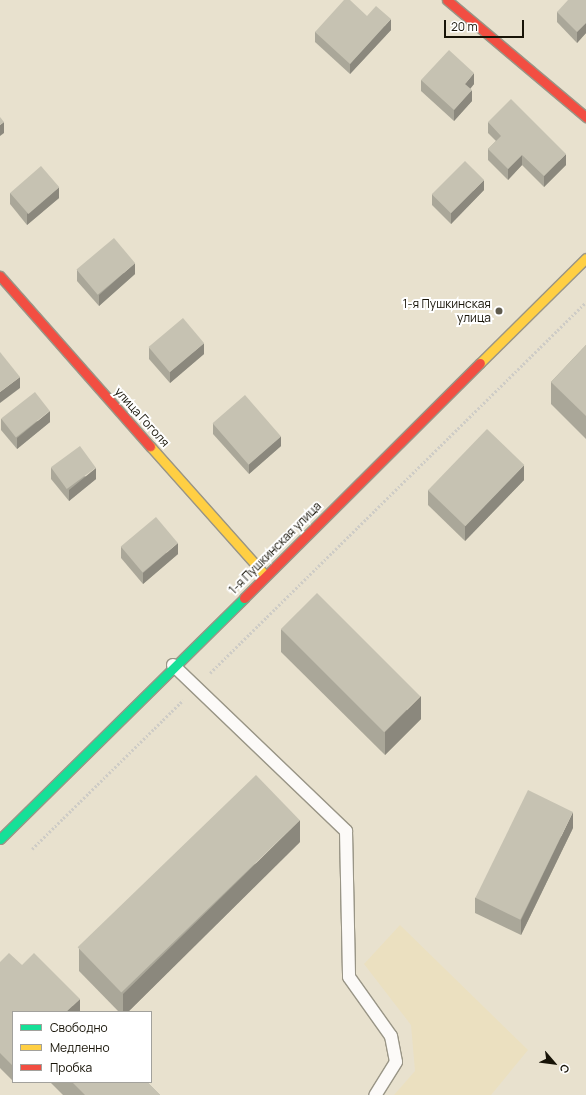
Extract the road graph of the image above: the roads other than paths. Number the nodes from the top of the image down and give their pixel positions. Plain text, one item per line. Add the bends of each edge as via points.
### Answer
1 (447, 0) edge
2 (586, 117) edge
3 (586, 258) edge
4 (0, 276) edge
5 (265, 575) junction
6 (173, 665) junction
7 (0, 839) edge
8 (375, 1095) edge

1 - 2 main road
3 - 5 main road, 1-я Пушкинская улица
4 - 5 main road, улица Гоголя
5 - 6 main road, 1-я Пушкинская улица
6 - 7 main road, 1-я Пушкинская улица
6 - 8 lane via 346,831 349,977 391,1036 396,1062

